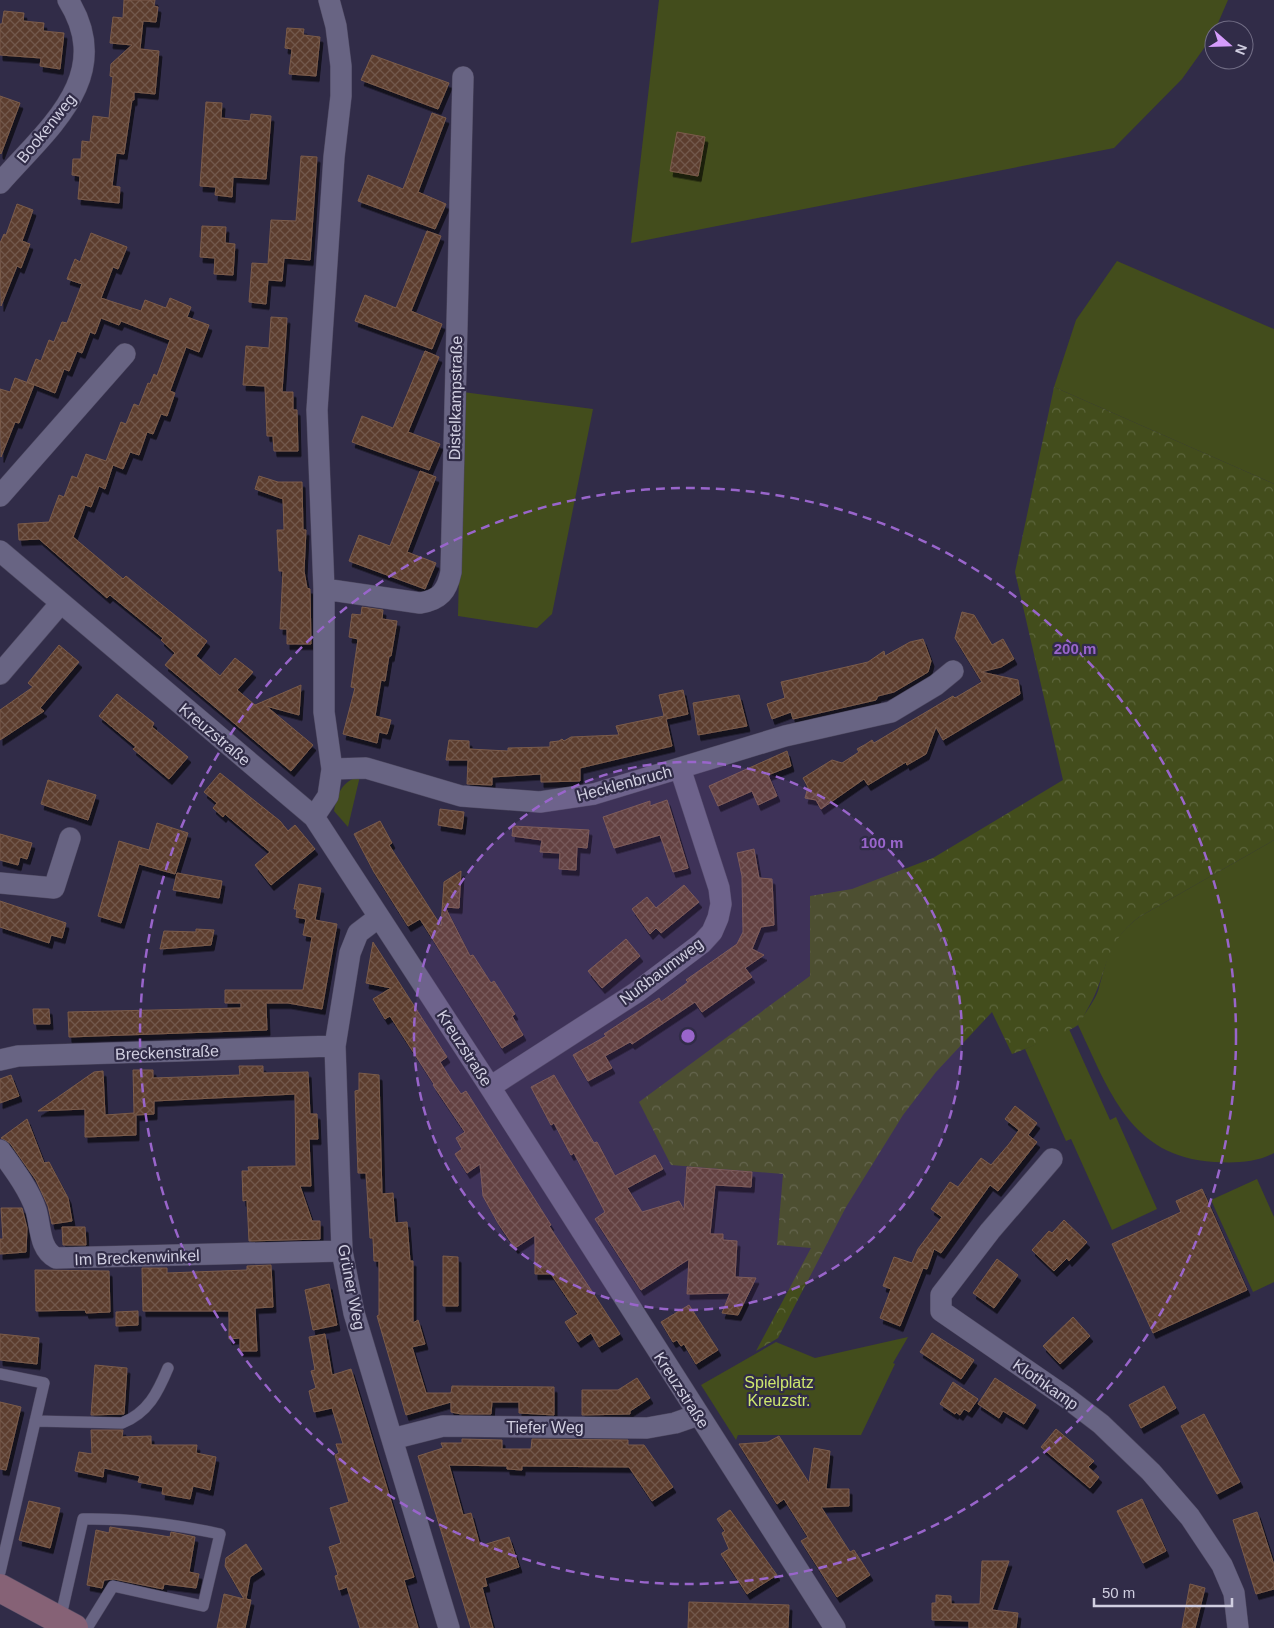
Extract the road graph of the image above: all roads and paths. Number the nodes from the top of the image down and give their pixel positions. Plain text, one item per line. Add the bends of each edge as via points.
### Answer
1 (68, 0) edge
2 (329, 0) edge
3 (463, 77) dead end
4 (4, 171) edge
5 (126, 354) dead end
6 (0, 496) edge
7 (0, 551) edge
8 (324, 589) junction
9 (60, 604) junction
10 (953, 671) dead end
11 (0, 674) edge
12 (680, 768) junction
13 (332, 769) junction
14 (314, 817) junction
15 (70, 838) dead end
16 (0, 883) edge
17 (379, 917) junction
18 (335, 1046) junction
19 (0, 1060) edge
20 (490, 1087) junction
21 (0, 1150) edge
22 (1052, 1159) dead end
23 (342, 1251) junction
24 (168, 1368) dead end
25 (0, 1374) edge
26 (698, 1415) junction
27 (35, 1421) junction
28 (392, 1439) junction
29 (0, 1572) edge
30 (0, 1588) edge
31 (54, 1622) edge
32 (87, 1628) edge
33 (449, 1628) edge
34 (835, 1628) edge
35 (1238, 1628) edge

1 - 4 street, Bookenweg via 83,35 85,55 79,85 60,114
2 - 8 street via 342,66 317,386
3 - 8 street, Distelkampstraße via 451,572 448,585 443,594 433,601 420,603
5 - 6 street
7 - 9 street, Kreuzstraße
8 - 13 street via 324,712
9 - 11 street
9 - 14 street, Kreuzstraße
10 - 12 street, Hecklenbruch via 891,712 785,736
12 - 13 street, Hecklenbruch via 594,794 540,802 461,796 366,768
12 - 20 street, Nußbaumweg via 719,888 721,904 712,932 638,992
13 - 14 street via 328,796
14 - 17 street, Kreuzstraße
15 - 16 street via 54,888
17 - 18 street, Grüner Weg via 358,933 350,953
17 - 20 street, Kreuzstraße
18 - 19 street, Breckenstraße via 18,1056
18 - 23 street, Grüner Weg
20 - 26 street, Kreuzstraße
21 - 23 street, Im Breckenwinkel via 35,1208 45,1249 56,1258
22 - 35 street, Klothkamp via 990,1231 941,1295 941,1311 1101,1424 1151,1472 1190,1517 1222,1565 1234,1593
23 - 28 street, Grüner Weg via 354,1313
24 - 27 lane via 149,1406 136,1418 122,1423
25 - 27 lane via 44,1383
26 - 28 street, Tiefer Weg via 647,1428 443,1426
26 - 34 street, Kreuzstraße
27 - 29 lane
28 - 33 street, Grüner Weg
30 - 31 main road
31 - 32 lane via 83,1519 121,1518 176,1524 220,1534 203,1606 112,1586

